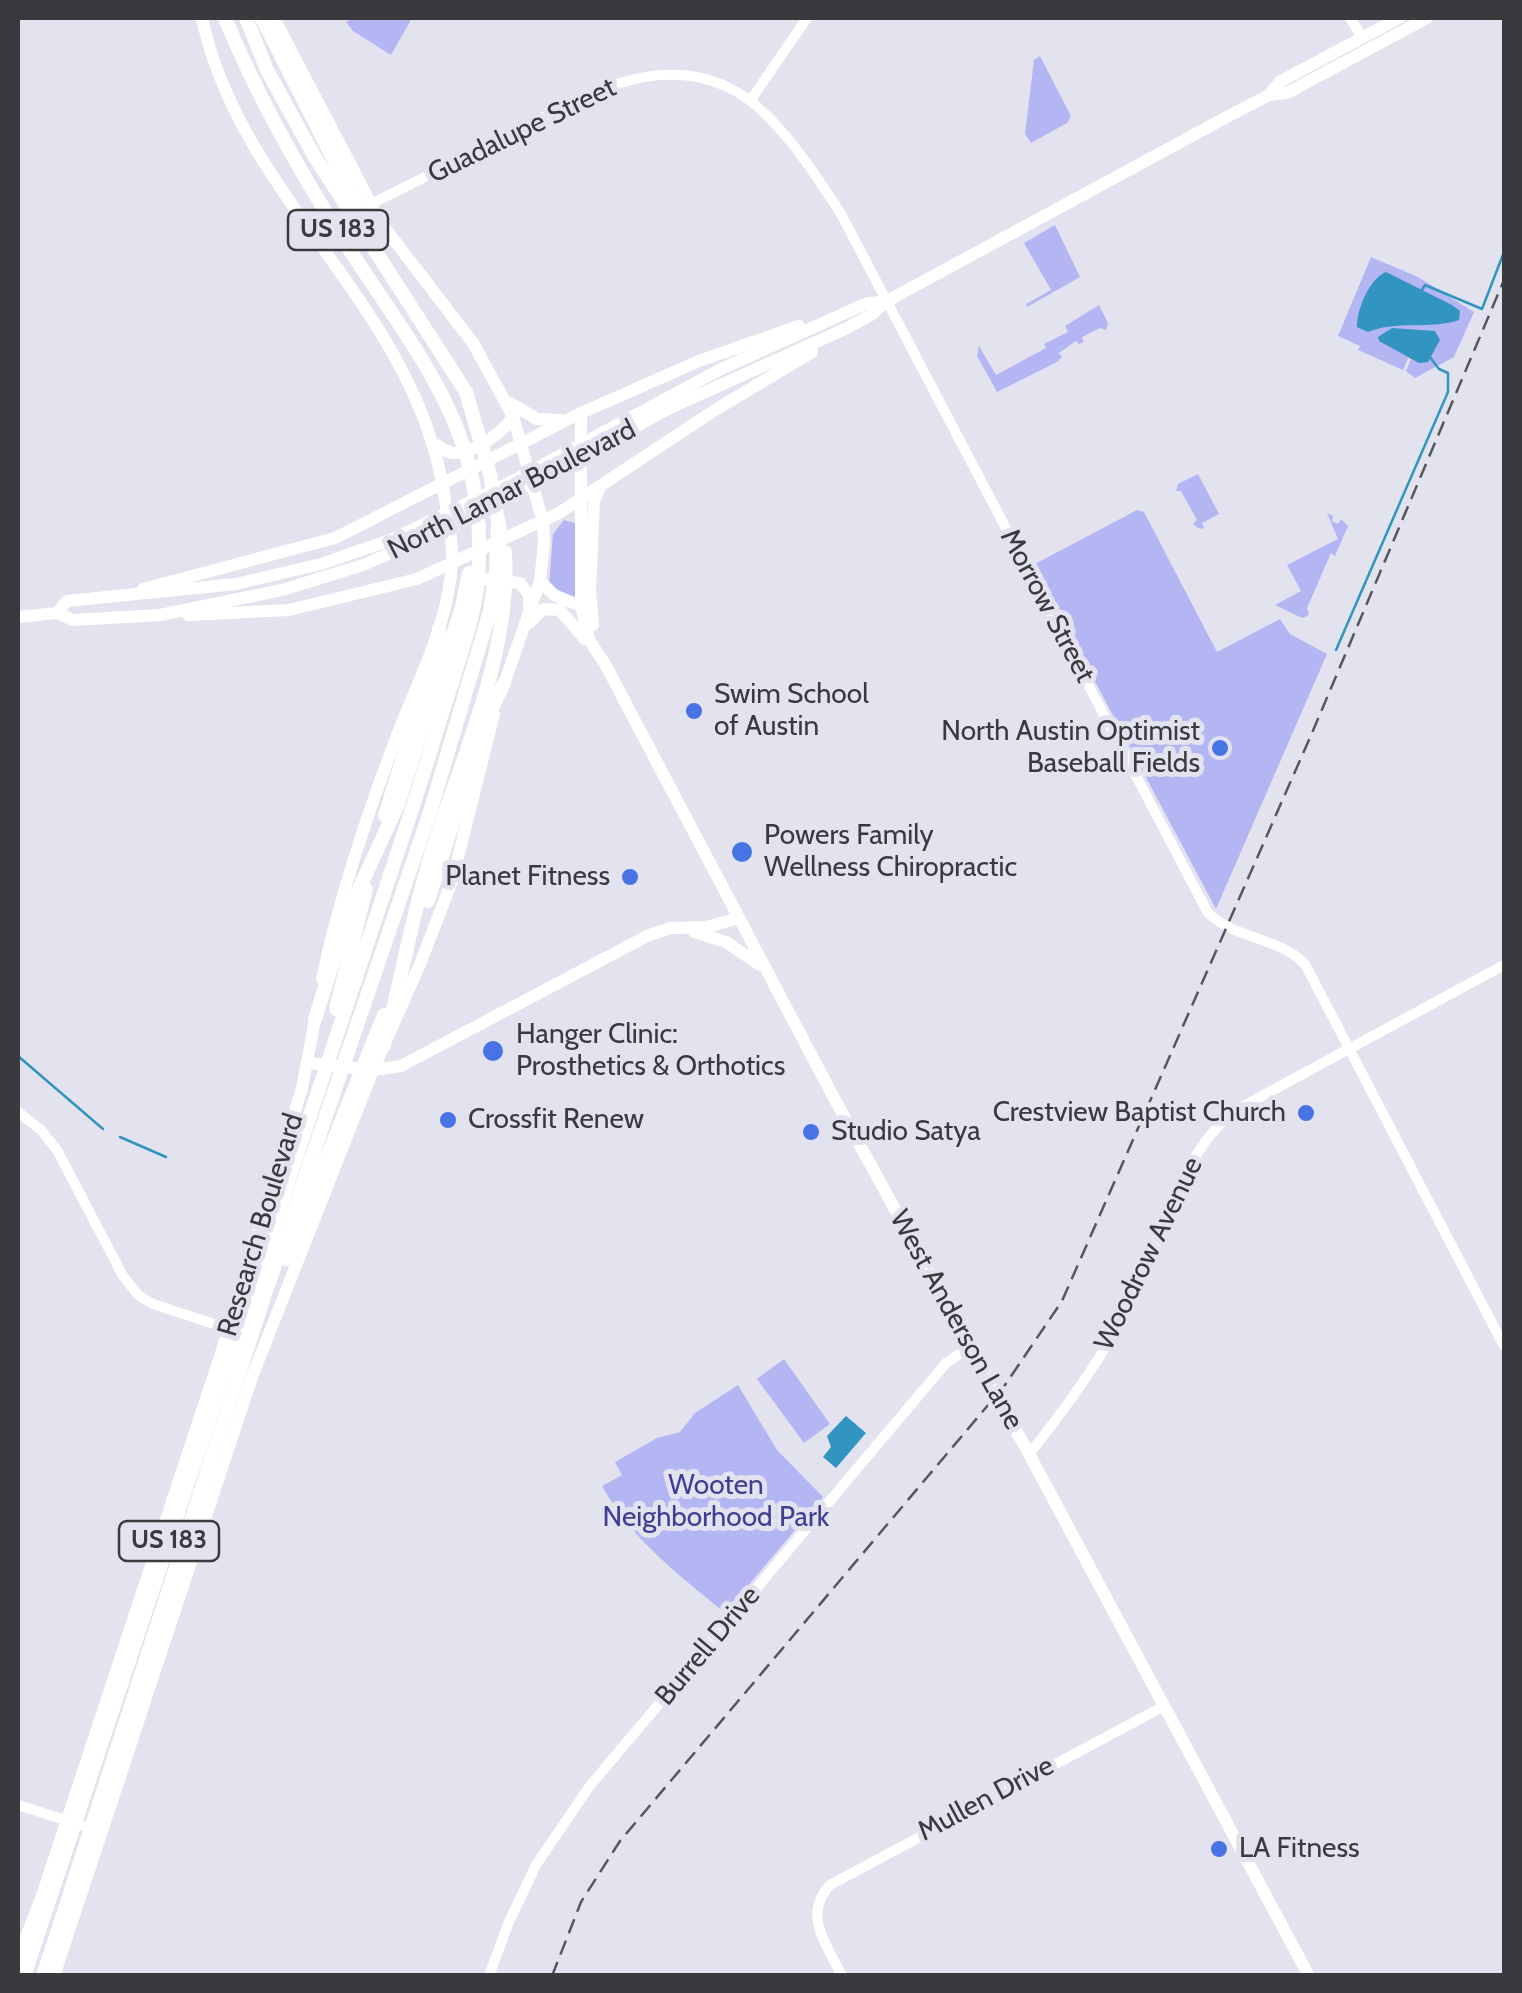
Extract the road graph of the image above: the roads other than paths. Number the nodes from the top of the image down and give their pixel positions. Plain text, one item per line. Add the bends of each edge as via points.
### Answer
1 (202, 18) edge
2 (226, 18) edge
3 (246, 18) edge
4 (262, 18) edge
5 (274, 18) edge
6 (807, 18) edge
7 (1350, 18) edge
8 (1399, 18) edge
9 (1427, 18) edge
10 (1362, 37) junction
11 (1269, 95) junction
12 (750, 101) junction
13 (371, 204) junction
14 (388, 270) junction
15 (887, 301) junction
16 (844, 313) junction
17 (840, 332) junction
18 (507, 400) junction
19 (513, 416) junction
20 (576, 419) junction
21 (434, 443) junction
22 (523, 447) junction
23 (582, 480) junction
24 (602, 485) junction
25 (444, 488) junction
26 (582, 498) junction
27 (559, 514) junction
28 (543, 522) junction
29 (583, 529) junction
30 (452, 564) junction
31 (417, 579) junction
32 (540, 581) junction
33 (448, 590) junction
34 (472, 590) junction
35 (499, 593) junction
36 (121, 594) junction
37 (581, 605) junction
38 (57, 613) junction
39 (160, 615) junction
40 (528, 615) junction
41 (18, 617) edge
42 (592, 618) junction
43 (439, 629) junction
44 (522, 633) junction
45 (600, 659) junction
46 (504, 682) junction
47 (724, 891) junction
48 (738, 918) junction
49 (706, 927) junction
50 (682, 929) junction
51 (1504, 966) edge
52 (764, 967) junction
53 (316, 1019) junction
54 (384, 1045) junction
55 (1349, 1049) junction
56 (308, 1063) junction
57 (373, 1070) junction
58 (313, 1106) junction
59 (18, 1112) edge
60 (266, 1294) junction
61 (232, 1334) junction
62 (266, 1342) junction
63 (1504, 1346) edge
64 (970, 1347) junction
65 (1029, 1454) junction
66 (1164, 1706) junction
67 (92, 1744) junction
68 (126, 1756) junction
69 (18, 1804) edge
70 (67, 1820) junction
71 (101, 1832) junction
72 (18, 1958) edge
73 (24, 1976) edge
74 (42, 1976) edge
75 (54, 1976) edge
76 (489, 1976) edge
77 (842, 1976) edge
78 (1309, 1976) edge

1 - 21 main road via 234,112 382,331
2 - 34 highway, US 183 via 277,130 448,404 472,474 478,524
3 - 14 highway, US 183 via 286,110
4 - 14 highway
5 - 13 main road
6 - 12 street
7 - 10 street
8 - 10 main road, North Lamar Boulevard
9 - 11 main road, North Lamar Boulevard via 1287,93
10 - 11 main road, North Lamar Boulevard
11 - 15 main road, North Lamar Boulevard
12 - 13 street, Guadalupe Street via 688,74 621,82
12 - 15 street, Morrow Street via 827,192
13 - 18 main road
14 - 35 highway, US 183 via 456,373 478,426 498,522
15 - 16 main road, North Lamar Boulevard
15 - 17 main road, North Lamar Boulevard
15 - 55 street, Morrow Street via 1208,913 1302,961
16 - 20 main road via 700,361
16 - 36 main road, North Lamar Boulevard via 393,539 256,580
17 - 24 main road
17 - 39 main road, North Lamar Boulevard via 672,407 380,558 282,590
18 - 19 main road
18 - 20 main road via 537,420
19 - 21 main road via 499,433 460,453
19 - 22 main road
20 - 22 main road
20 - 23 main road, West Anderson Lane
21 - 25 main road
22 - 25 main road
22 - 28 main road
23 - 24 main road via 593,488
23 - 26 main road, West Anderson Lane
24 - 26 main road
24 - 42 main road via 594,501
25 - 30 main road, Research Boulevard
25 - 36 main road via 335,538
26 - 27 main road
26 - 29 main road, West Anderson Lane
27 - 28 main road
27 - 29 main road via 574,517
28 - 30 main road
28 - 32 main road, Research Boulevard
29 - 37 main road, West Anderson Lane
30 - 31 main road
30 - 33 main road, Research Boulevard
31 - 33 main road
31 - 39 main road via 272,612
32 - 37 main road
32 - 40 main road, Research Boulevard
33 - 40 main road via 463,577 514,580 528,592
33 - 43 main road, Research Boulevard
34 - 53 highway via 398,804 349,911
34 - 58 highway, US 183 via 470,624
35 - 54 highway via 490,671 428,863
35 - 60 highway, US 183
36 - 38 main road, North Lamar Boulevard via 67,601
37 - 42 main road
37 - 45 main road, West Anderson Lane
38 - 39 main road, North Lamar Boulevard via 73,620
38 - 41 main road, North Lamar Boulevard
40 - 44 main road, Research Boulevard
42 - 45 main road, West Anderson Lane
43 - 53 main road, Research Boulevard via 364,826 331,936
43 - 58 highway
44 - 45 main road via 543,609 560,610
44 - 46 main road, Research Boulevard
45 - 47 main road, West Anderson Lane
46 - 54 main road, Research Boulevard via 452,881
46 - 60 highway via 415,937 313,1196
47 - 48 main road, West Anderson Lane
47 - 49 main road via 719,913
48 - 49 main road
48 - 52 main road, West Anderson Lane
49 - 50 main road
50 - 52 main road via 726,942
50 - 57 main road via 650,935 413,1060
51 - 55 street, Woodrow Avenue
52 - 64 main road, West Anderson Lane
53 - 56 main road, Research Boulevard
54 - 57 main road, Research Boulevard
55 - 63 street, Morrow Street
55 - 65 street, Woodrow Avenue via 1238,1109 1207,1138 1125,1313 1078,1392
56 - 57 main road
56 - 61 main road, Research Boulevard
57 - 62 main road, Research Boulevard
58 - 73 highway, US 183
59 - 61 street via 57,1150 138,1296
60 - 74 highway, US 183
61 - 62 street
61 - 67 main road, Research Boulevard
62 - 68 main road, Research Boulevard
64 - 65 main road, West Anderson Lane
64 - 76 street, Burrell Drive via 946,1363 588,1786 536,1865
65 - 66 main road, West Anderson Lane
66 - 77 street, Mullen Drive via 830,1885 816,1924
66 - 78 main road, West Anderson Lane
67 - 68 main road via 102,1756
67 - 70 main road, Research Boulevard
68 - 71 main road, Research Boulevard
69 - 70 street
70 - 71 street
70 - 72 main road, Research Boulevard
71 - 75 main road, Research Boulevard

